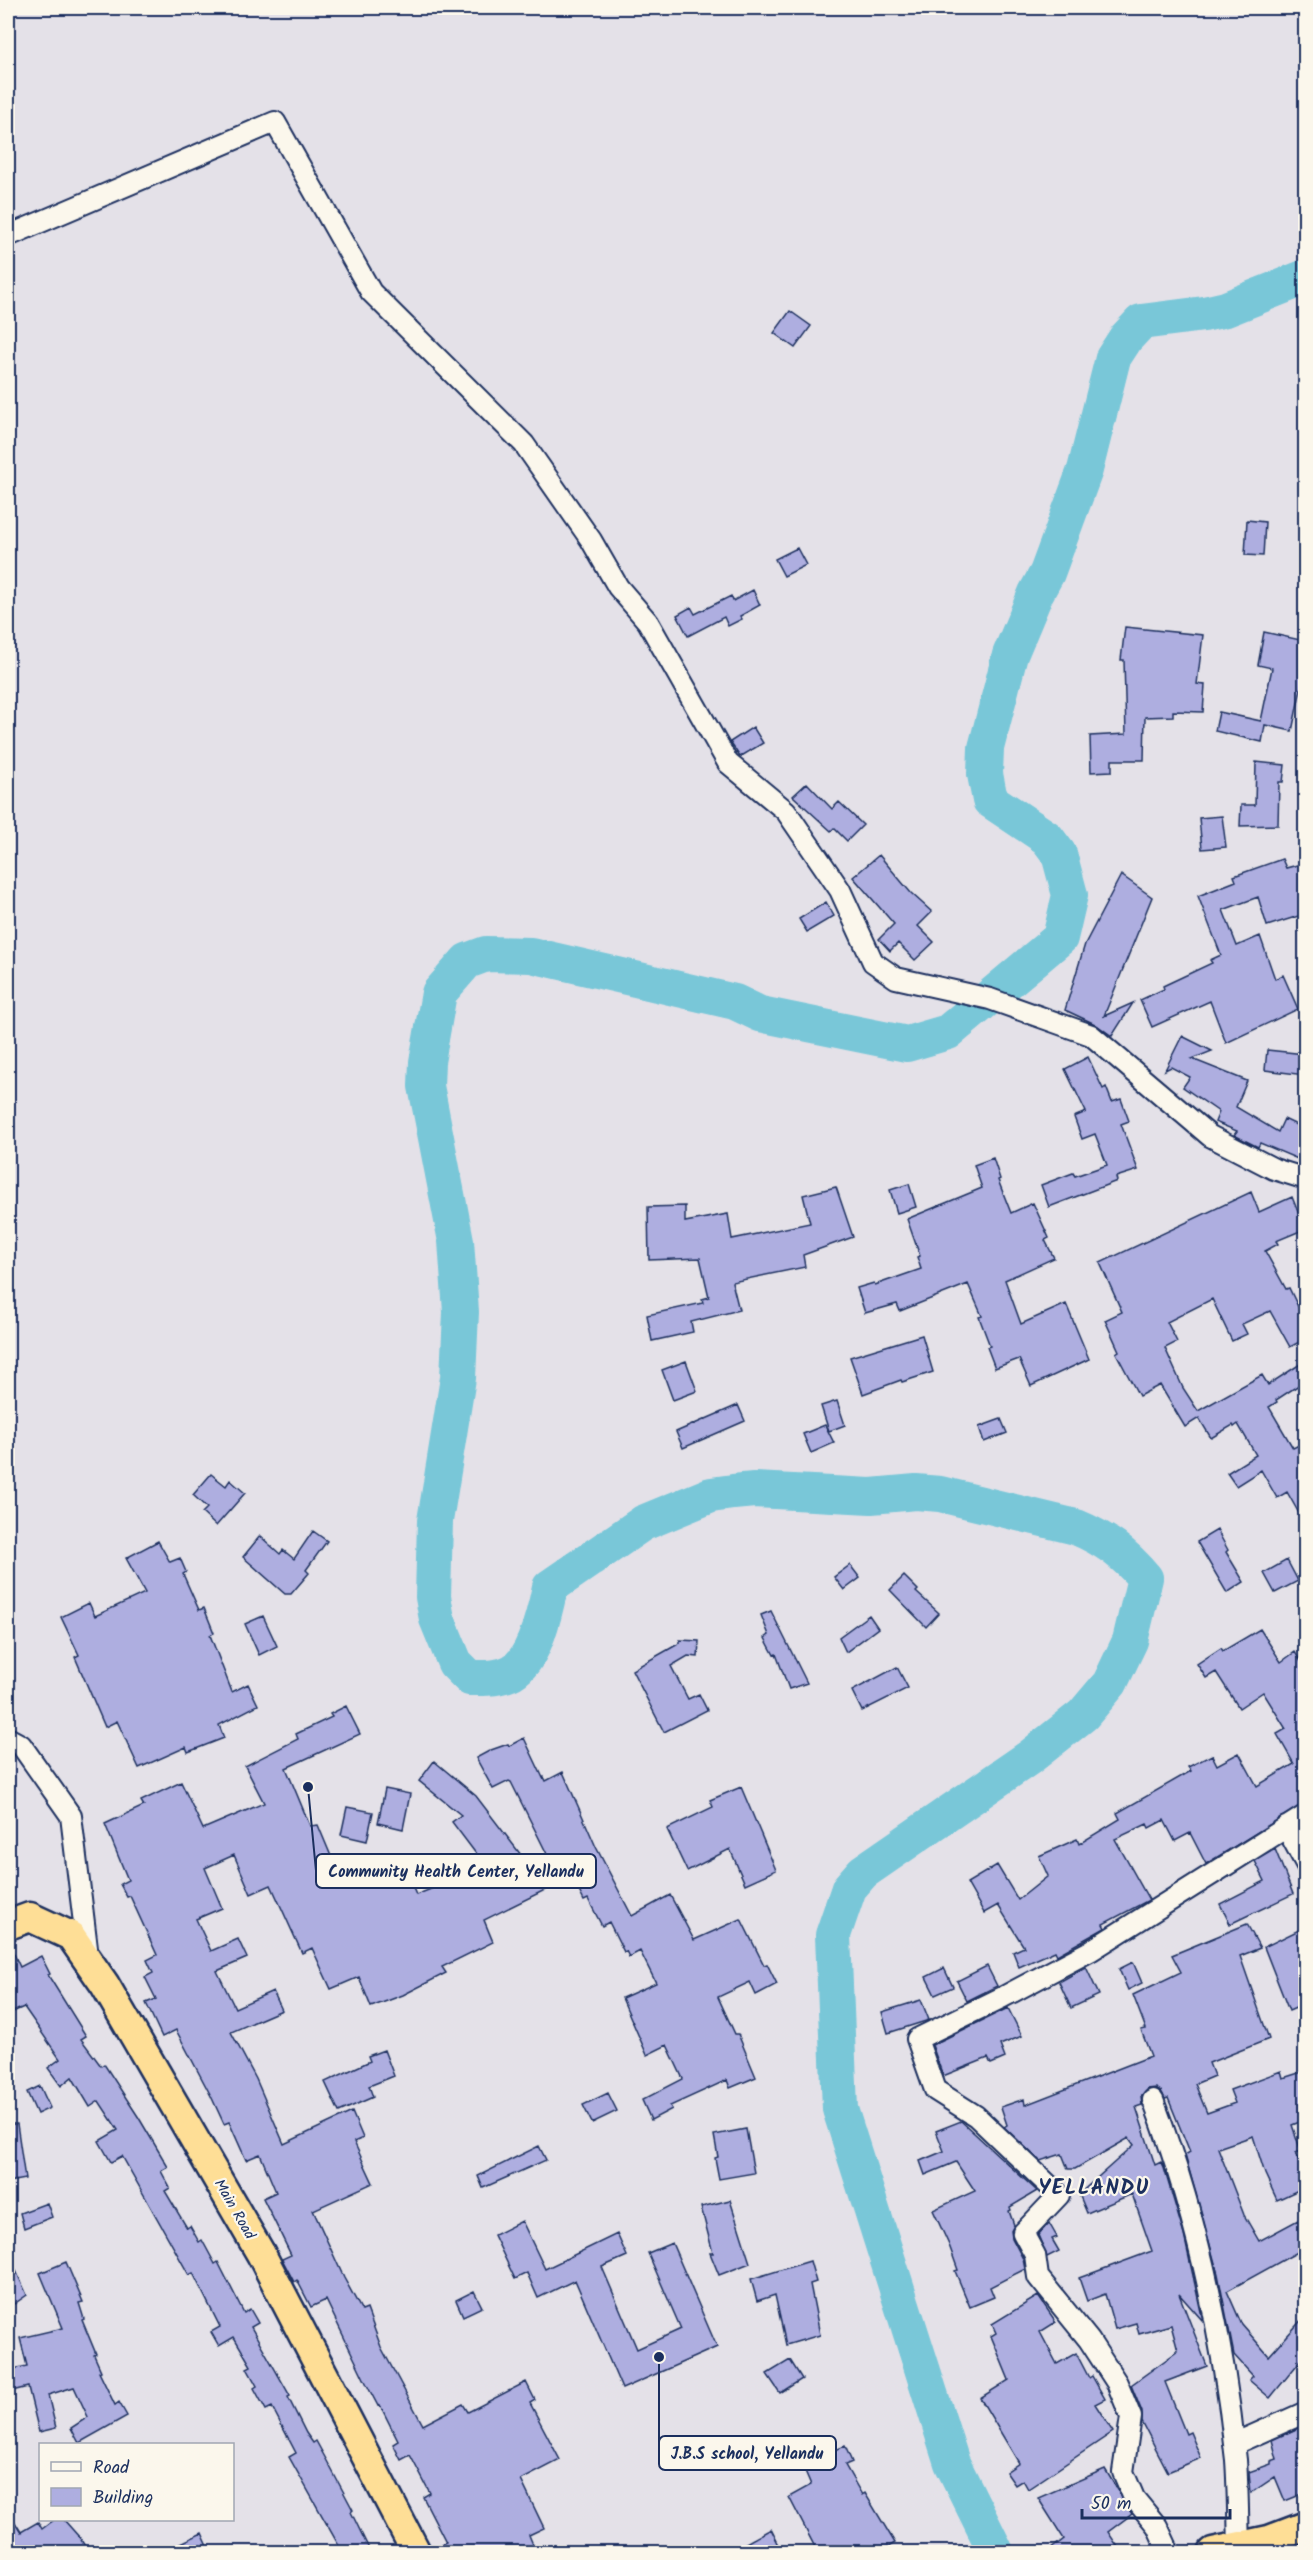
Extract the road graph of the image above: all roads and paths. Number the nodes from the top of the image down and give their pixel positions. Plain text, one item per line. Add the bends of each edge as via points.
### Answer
1 (8, 236) edge
2 (1305, 1179) edge
3 (8, 1738) edge
4 (1305, 1815) edge
5 (1286, 1827) junction
6 (1305, 1864) edge
7 (8, 1925) edge
8 (89, 1961) junction
9 (1153, 2100) dead end
10 (1305, 2412) edge
11 (1234, 2444) junction
12 (1305, 2526) edge
13 (1232, 2550) edge
14 (416, 2553) edge
15 (1169, 2553) edge

1 - 2 street via 275,122 371,292 524,444 591,540 618,587 648,622 728,763 786,811 840,890 873,962 896,978 990,999 1091,1035 1210,1136 1274,1170
3 - 8 street via 21,1745 71,1816
4 - 5 street
5 - 6 street
5 - 15 street via 1090,1951 917,2039 935,2090 976,2116 1059,2195 1023,2233 1035,2255 1038,2277 1089,2340 1117,2383 1131,2417 1123,2472 1134,2498 1157,2526
7 - 8 highway, Main Road via 30,1917 71,1936
8 - 14 highway, Main Road via 261,2254
9 - 11 street via 1177,2162 1209,2279
10 - 11 street
11 - 13 street
12 - 13 highway

